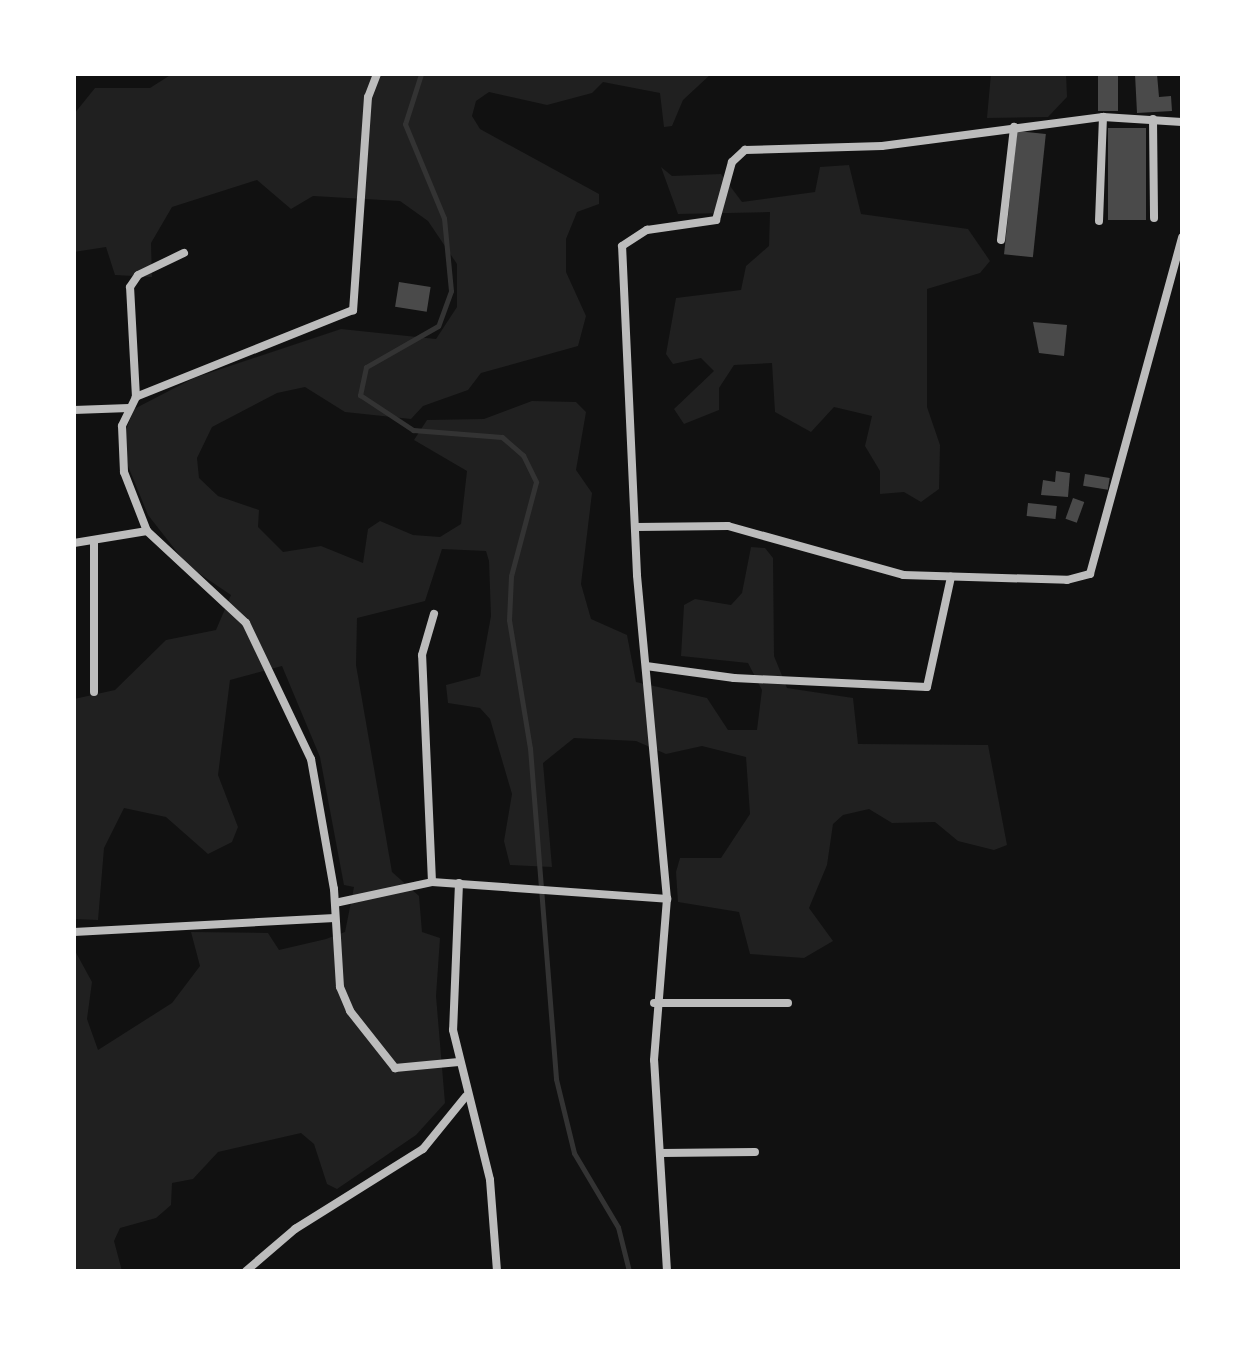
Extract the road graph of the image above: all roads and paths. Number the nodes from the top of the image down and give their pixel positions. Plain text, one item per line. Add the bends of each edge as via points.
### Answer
1 (377, 74) edge
2 (1103, 117) junction
3 (1153, 119) junction
4 (1182, 122) edge
5 (1014, 127) junction
6 (1154, 218) dead end
7 (1099, 221) dead end
8 (1182, 237) edge
9 (1001, 240) dead end
10 (184, 253) dead end
11 (136, 397) junction
12 (129, 408) junction
13 (74, 410) edge
14 (636, 527) junction
15 (147, 531) junction
16 (94, 540) junction
17 (74, 543) edge
18 (951, 577) junction
19 (434, 614) dead end
20 (646, 666) junction
21 (94, 692) dead end
22 (432, 882) junction
23 (459, 883) junction
24 (667, 899) junction
25 (335, 903) junction
26 (335, 918) junction
27 (74, 932) edge
28 (654, 1003) junction
29 (788, 1003) dead end
30 (459, 1062) junction
31 (466, 1096) junction
32 (755, 1152) dead end
33 (662, 1153) junction
34 (246, 1271) edge
35 (497, 1271) edge
36 (667, 1271) edge

1 - 11 street via 368,97 353,310
2 - 3 street
2 - 5 street
2 - 7 street
3 - 4 street
3 - 6 street
5 - 9 street
5 - 14 street via 882,146 745,150 732,162 716,220 627,238 624,339
8 - 18 street via 1092,572 1067,580
10 - 11 street via 138,275 130,287
11 - 12 street
12 - 13 street
12 - 15 street via 122,426 124,472
14 - 18 street via 728,526 861,569
14 - 20 street
15 - 16 street
15 - 25 street via 246,623 264,651 311,759
16 - 17 street
16 - 21 street
18 - 20 street via 927,687 734,678
19 - 22 street via 422,655
20 - 24 street
22 - 23 street
22 - 25 street
23 - 24 street
23 - 30 street via 452,989
24 - 28 street
25 - 26 street
26 - 27 street
26 - 30 street via 340,987 383,1058 402,1072
28 - 29 street
28 - 33 street
30 - 31 street
31 - 34 street via 423,1149 295,1229
31 - 35 street via 490,1180
32 - 33 street
33 - 36 street

